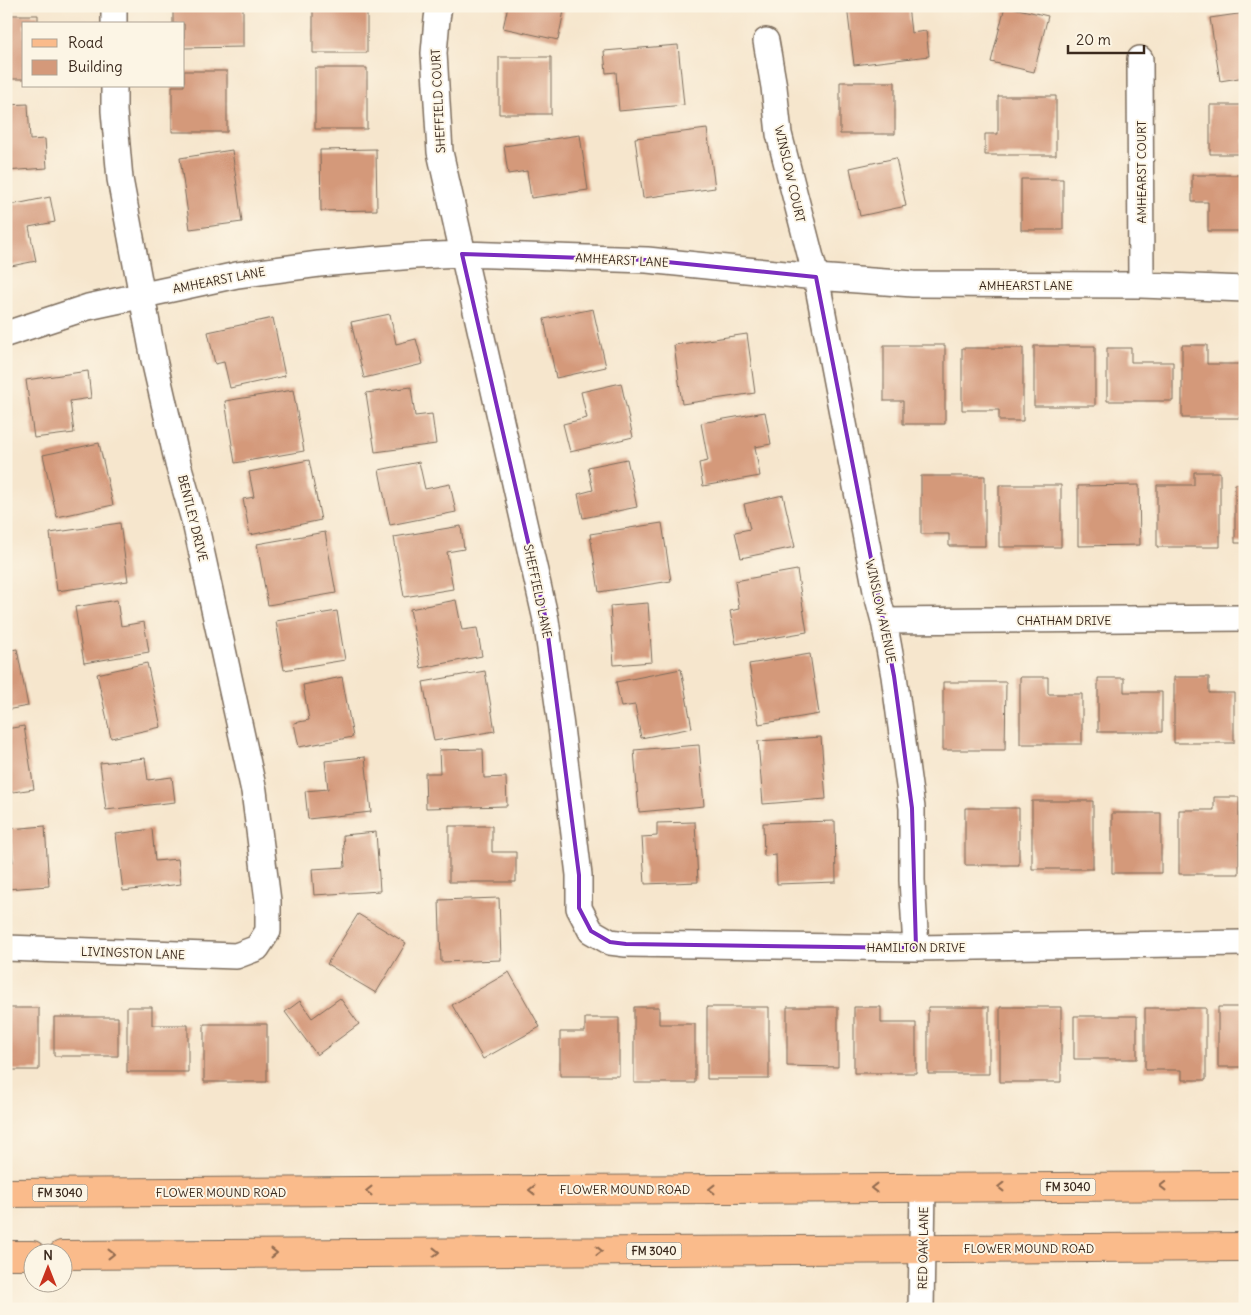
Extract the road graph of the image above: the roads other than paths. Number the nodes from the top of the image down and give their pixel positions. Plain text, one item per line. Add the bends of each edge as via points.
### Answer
1 (114, 6) edge
2 (439, 6) edge
3 (114, 22) edge
4 (766, 41) dead end
5 (1140, 59) dead end
6 (114, 88) edge
7 (462, 254) junction
8 (816, 277) junction
9 (1142, 285) junction
10 (1245, 289) edge
11 (142, 295) junction
12 (6, 334) edge
13 (1245, 618) edge
14 (884, 621) junction
15 (591, 930) joint
16 (1245, 943) edge
17 (6, 948) edge
18 (257, 948) joint
19 (916, 948) junction
20 (1245, 1186) edge
21 (923, 1187) junction
22 (6, 1193) edge
23 (1245, 1247) edge
24 (923, 1249) junction
25 (72, 1254) edge
26 (6, 1255) edge
27 (22, 1255) edge
28 (921, 1309) edge

1 - 3 street
2 - 7 street, SHEFFIELD COURT via 434,53 440,152
4 - 8 street, WINSLOW COURT via 779,134
5 - 9 street, AMHEARST COURT
6 - 11 street, BENTLEY DRIVE via 120,179
7 - 8 street, AMHEARST LANE via 647,260
7 - 11 street, AMHEARST LANE via 310,265 237,275
7 - 15 street, SHEFFIELD LANE via 546,620 579,875 579,908
8 - 9 street, AMHEARST LANE via 913,284
8 - 14 street, WINSLOW AVENUE
9 - 10 street, AMHEARST LANE
11 - 12 street, AMHEARST LANE via 88,307
11 - 18 street, BENTLEY DRIVE via 154,360 196,527 254,791 268,901 268,931
13 - 14 street, CHATHAM DRIVE
14 - 19 street, WINSLOW AVENUE via 912,808
15 - 19 street, HAMILTON DRIVE via 610,942 626,944
16 - 19 street, HAMILTON DRIVE
17 - 18 street, LIVINGSTON LANE via 236,956
20 -> 21 main road, FLOWER MOUND ROAD / FM 3040
21 -> 22 main road, FLOWER MOUND ROAD / FM 3040
21 - 24 street, RED OAK LANE
23 - 24 main road, FLOWER MOUND ROAD / FM 3040
25 -> 24 main road, FLOWER MOUND ROAD / FM 3040
24 - 28 street, RED OAK LANE
26 - 27 main road

